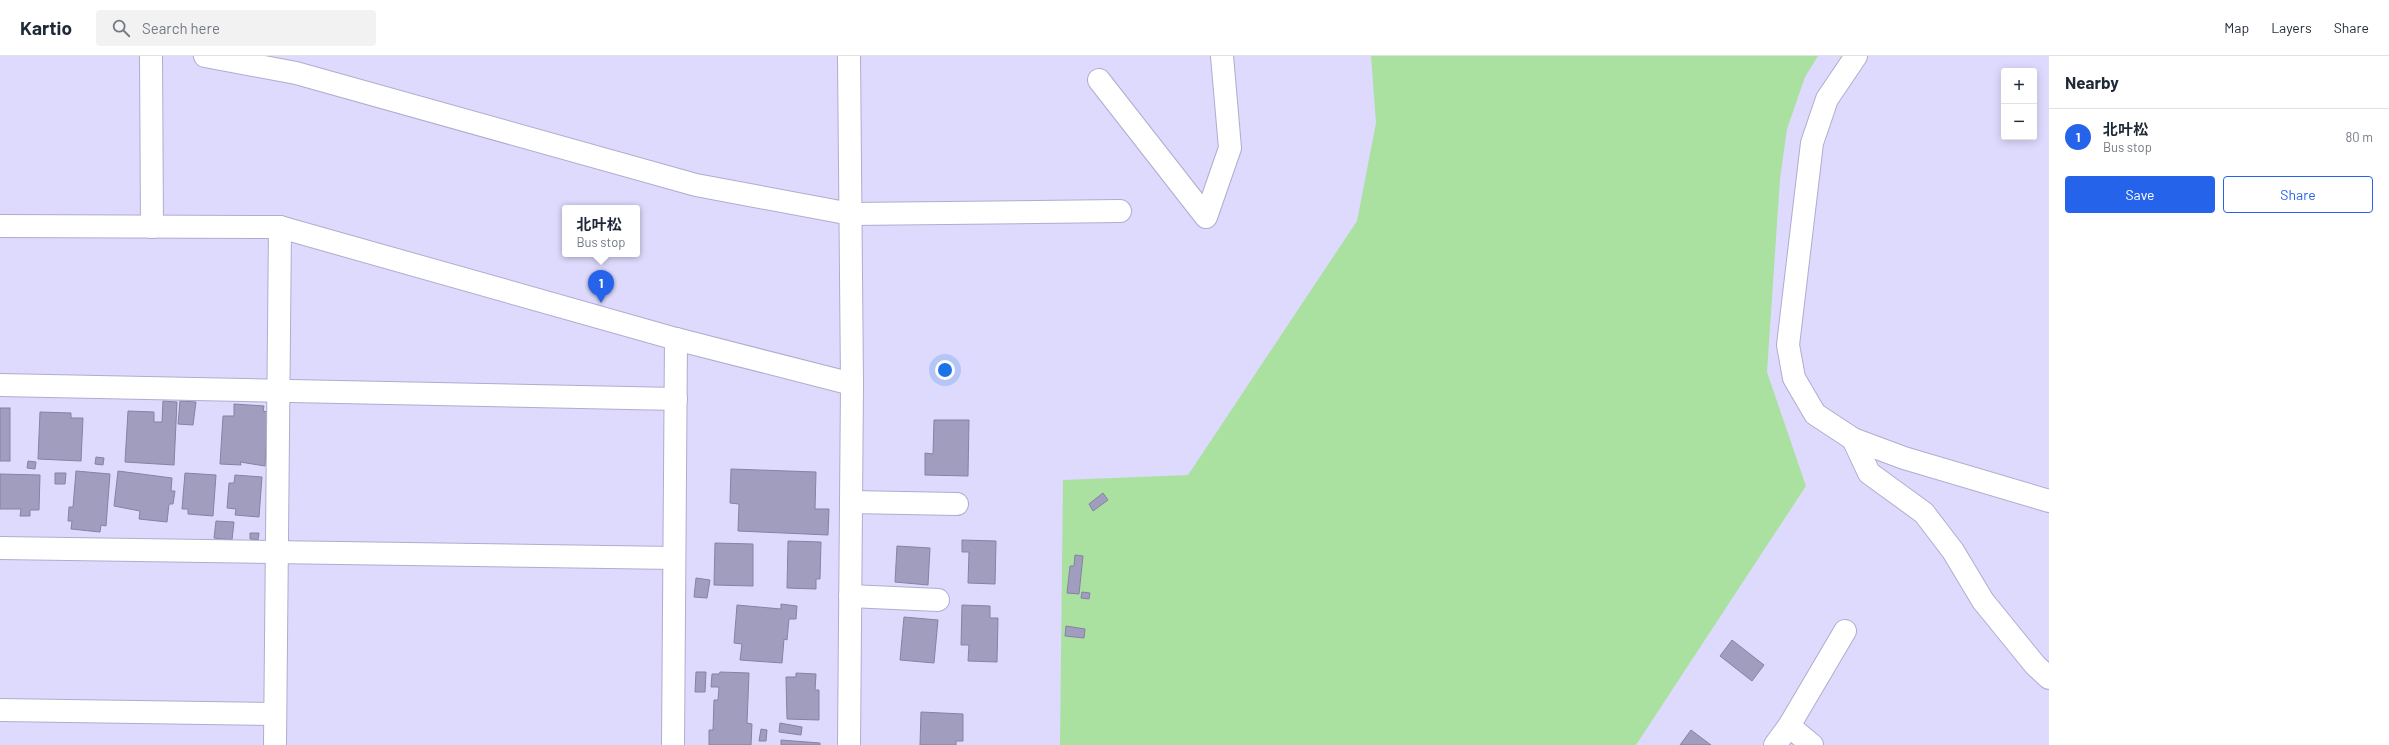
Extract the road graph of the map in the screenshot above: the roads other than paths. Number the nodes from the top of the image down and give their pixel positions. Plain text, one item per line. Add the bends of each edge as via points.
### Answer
1 (151, 56) edge
2 (205, 56) edge
3 (850, 56) edge
4 (1222, 56) edge
5 (1856, 56) edge
6 (1099, 80) dead end
7 (1120, 211) dead end
8 (851, 214) junction
9 (0, 226) edge
10 (152, 227) junction
11 (280, 227) junction
12 (676, 339) junction
13 (852, 384) junction
14 (0, 385) edge
15 (278, 391) junction
16 (676, 399) junction
17 (1853, 439) junction
18 (2049, 501) edge
19 (851, 502) junction
20 (957, 504) dead end
21 (0, 548) edge
22 (277, 552) junction
23 (674, 558) junction
24 (850, 596) junction
25 (938, 600) dead end
26 (1845, 631) dead end
27 (2049, 678) edge
28 (0, 710) edge
29 (275, 714) junction
30 (1789, 726) junction
31 (275, 745) edge
32 (673, 745) edge
33 (849, 745) edge
34 (1775, 745) edge
35 (1812, 745) edge

1 - 10 street
2 - 8 street via 296,73 696,184
3 - 8 street
4 - 6 street via 1230,148 1206,217
5 - 17 street via 1827,99 1812,143 1788,345 1794,378 1815,414
7 - 8 street
8 - 13 street
9 - 10 street
10 - 11 street
11 - 12 street
11 - 15 street
12 - 13 street
12 - 16 street
13 - 19 street
14 - 15 street
15 - 16 street
15 - 22 street
16 - 23 street
17 - 18 street via 1904,458
17 - 27 street via 1869,473 1924,513 1953,551 1983,601 2035,665
19 - 20 street
19 - 24 street
21 - 22 street
22 - 23 street
22 - 29 street
23 - 32 street
24 - 25 street
24 - 33 street
26 - 30 street
28 - 29 street
29 - 31 street
30 - 34 street
30 - 35 street

